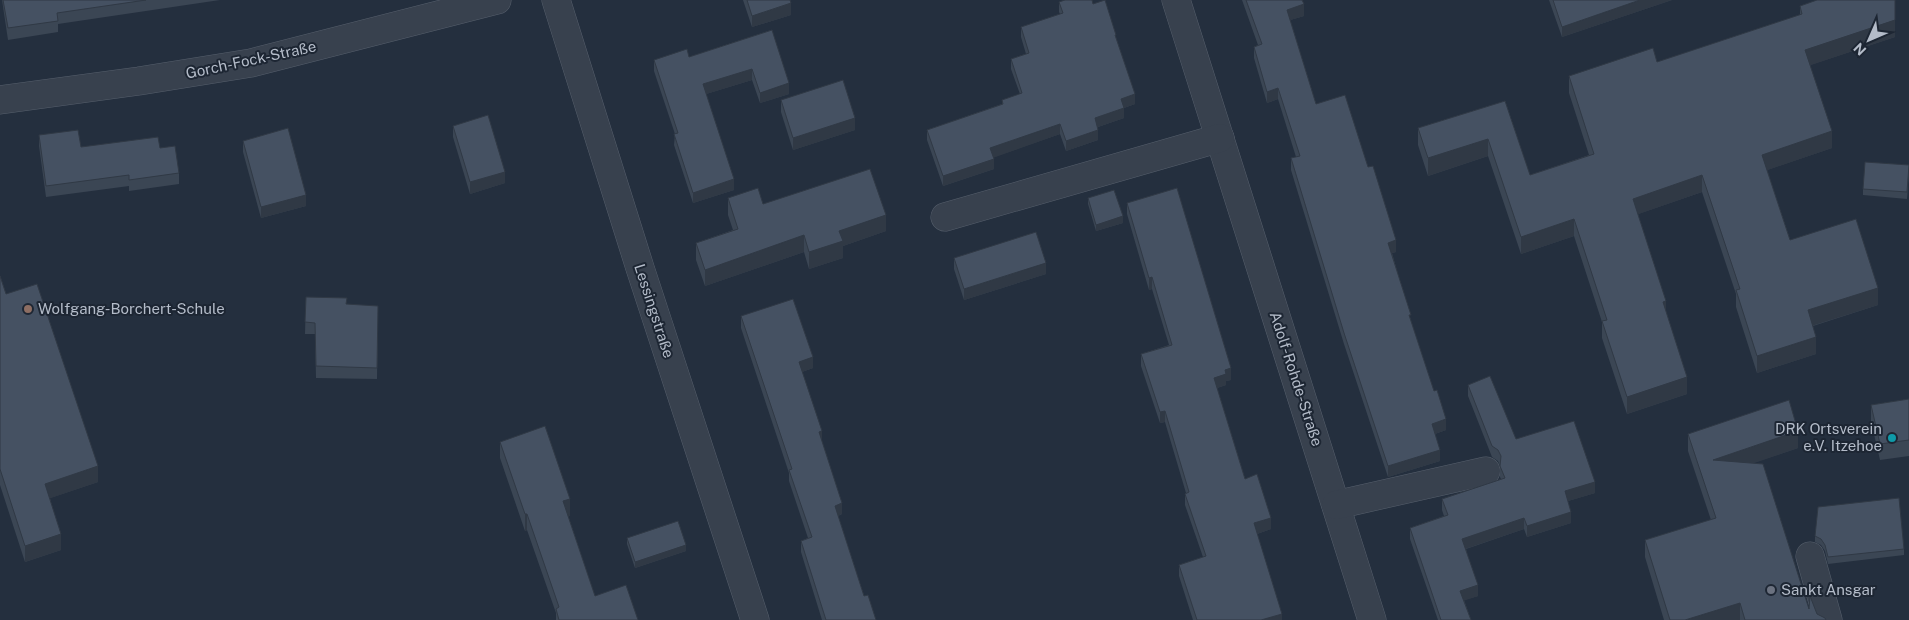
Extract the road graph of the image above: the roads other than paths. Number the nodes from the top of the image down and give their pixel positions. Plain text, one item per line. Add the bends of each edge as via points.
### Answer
1 (498, 0) edge
2 (556, 0) edge
3 (1176, 0) edge
4 (0, 100) edge
5 (1220, 138) junction
6 (945, 217) dead end
7 (1486, 471) dead end
8 (1336, 505) junction
9 (1810, 556) dead end
10 (754, 620) edge
11 (1372, 620) edge
12 (1828, 620) edge

1 - 4 street, Gorch-Fock-Straße via 251,63
2 - 10 street, Lessingstraße
3 - 5 street, Adolf-Rohde-Straße
5 - 6 street
5 - 8 street, Adolf-Rohde-Straße
7 - 8 street
8 - 11 street, Adolf-Rohde-Straße
9 - 12 street

